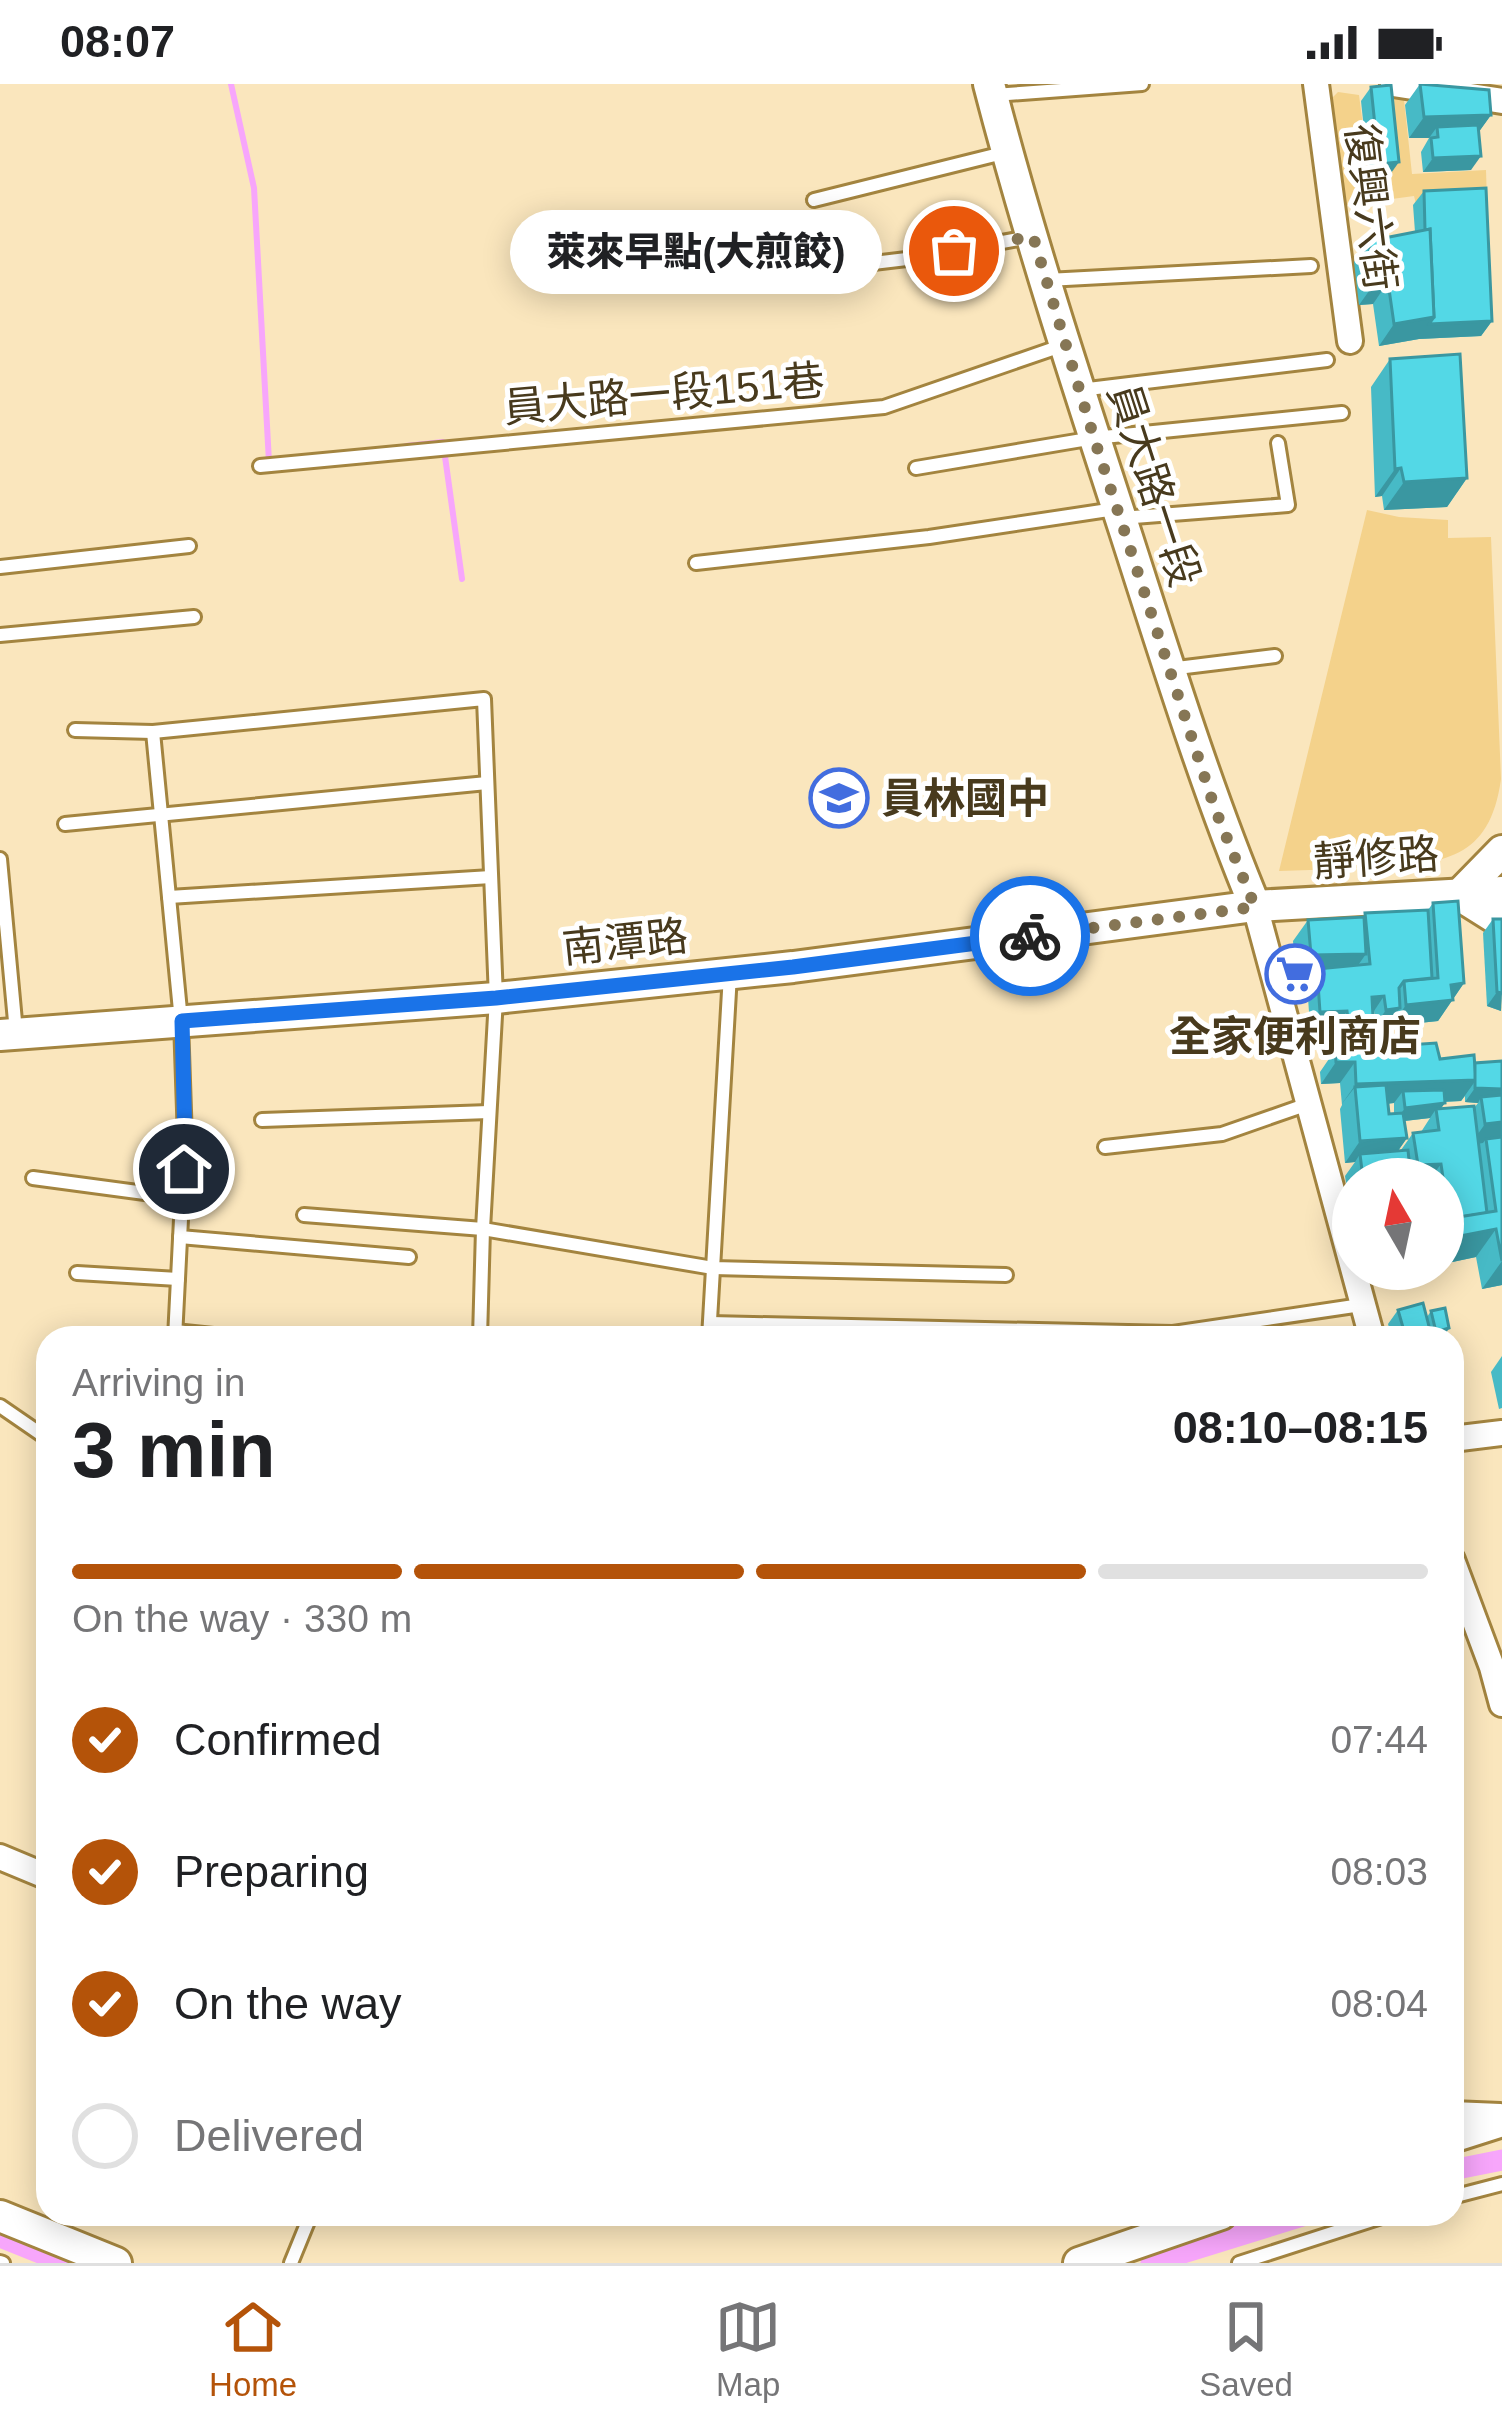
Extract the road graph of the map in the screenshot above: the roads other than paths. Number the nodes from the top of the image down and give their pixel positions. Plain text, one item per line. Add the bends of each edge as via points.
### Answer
1 (1142, 84) edge
2 (1316, 84) edge
3 (1393, 84) edge
4 (1109, 85) edge
5 (991, 90) edge
6 (1502, 101) edge
7 (1008, 152) junction
8 (814, 200) dead end
9 (1033, 236) junction
10 (1311, 266) dead end
11 (781, 274) dead end
12 (1046, 280) junction
13 (1349, 340) dead end
14 (1065, 344) junction
15 (1327, 360) dead end
16 (1079, 390) junction
17 (1342, 413) dead end
18 (1094, 438) junction
19 (1278, 443) dead end
20 (260, 466) dead end
21 (916, 468) dead end
22 (1118, 514) junction
23 (189, 546) dead end
24 (696, 563) dead end
25 (0, 567) edge
26 (194, 617) dead end
27 (0, 635) edge
28 (1275, 656) dead end
29 (1169, 669) junction
30 (75, 730) dead end
31 (153, 732) junction
32 (488, 784) junction
33 (161, 815) junction
34 (65, 824) dead end
35 (1502, 851) edge
36 (0, 859) edge
37 (491, 877) junction
38 (1502, 892) edge
39 (1459, 895) junction
40 (170, 897) junction
41 (1255, 907) junction
42 (1502, 922) edge
43 (730, 974) junction
44 (496, 998) junction
45 (182, 1021) junction
46 (8, 1034) edge
47 (1308, 1104) junction
48 (489, 1112) junction
49 (262, 1120) dead end
50 (1105, 1147) dead end
51 (33, 1178) dead end
52 (182, 1198) junction
53 (304, 1215) dead end
54 (483, 1228) junction
55 (180, 1237) junction
56 (409, 1257) dead end
57 (713, 1268) junction
58 (77, 1273) dead end
59 (1006, 1275) dead end
60 (178, 1279) junction
61 (1361, 1305) junction
62 (175, 1326) edge
63 (480, 1326) edge
64 (709, 1326) edge
65 (1220, 1326) edge
66 (1368, 1326) edge
67 (0, 1406) edge
68 (36, 1431) edge
69 (1502, 1432) edge
70 (1464, 1437) edge
71 (1464, 1592) edge
72 (1502, 1704) edge
73 (0, 1857) edge
74 (36, 1872) edge
75 (1464, 2115) edge
76 (1502, 2119) edge
77 (1464, 2133) edge
78 (1502, 2184) edge
79 (1464, 2194) edge
80 (0, 2216) edge
81 (306, 2226) edge
82 (1186, 2226) edge
83 (1354, 2226) edge
84 (116, 2263) edge
85 (291, 2263) edge
86 (1079, 2263) edge
87 (1239, 2263) edge

1 - 4 lane
2 - 13 street, 復興六街
3 - 6 street
4 - 5 lane
5 - 7 street, 員大路一段
7 - 8 lane
7 - 9 street, 員大路一段
9 - 11 lane
9 - 12 street, 員大路一段
10 - 12 lane
12 - 14 street, 員大路一段
14 - 16 street, 員大路一段
14 - 20 lane, 員大路一段151巷 via 884,406
15 - 16 lane
16 - 18 street, 員大路一段
17 - 18 lane
18 - 21 lane
18 - 22 street, 員大路一段
19 - 22 lane via 1288,506
22 - 24 lane
22 - 29 street, 員大路一段
23 - 25 lane
26 - 27 lane
28 - 29 lane
29 - 41 street, 員大路一段
30 - 31 lane
31 - 32 lane via 484,699
31 - 33 lane
32 - 33 lane
32 - 37 lane
33 - 34 lane
33 - 40 lane
35 - 39 street
36 - 46 lane
37 - 40 lane
37 - 44 lane
38 - 39 street, 靜修路
39 - 41 street, 靜修路
39 - 42 street
40 - 45 lane
41 - 43 street, 南潭路
41 - 47 street
43 - 44 street, 南潭路
43 - 57 lane
44 - 45 street, 南潭路
44 - 48 lane
45 - 46 street, 南潭路
45 - 52 lane
47 - 50 lane via 1222,1134
47 - 61 street
48 - 49 lane
48 - 54 lane
51 - 52 lane
52 - 55 lane
53 - 54 lane
54 - 57 lane
54 - 63 lane
55 - 56 lane
55 - 60 lane
57 - 59 lane
57 - 64 lane
58 - 60 lane
60 - 62 lane
61 - 65 lane
61 - 66 street
67 - 68 lane
69 - 70 street
71 - 72 street
73 - 74 street
75 - 76 street
76 - 77 street
78 - 79 lane
80 - 84 street
81 - 85 lane
82 - 86 street
83 - 87 lane

